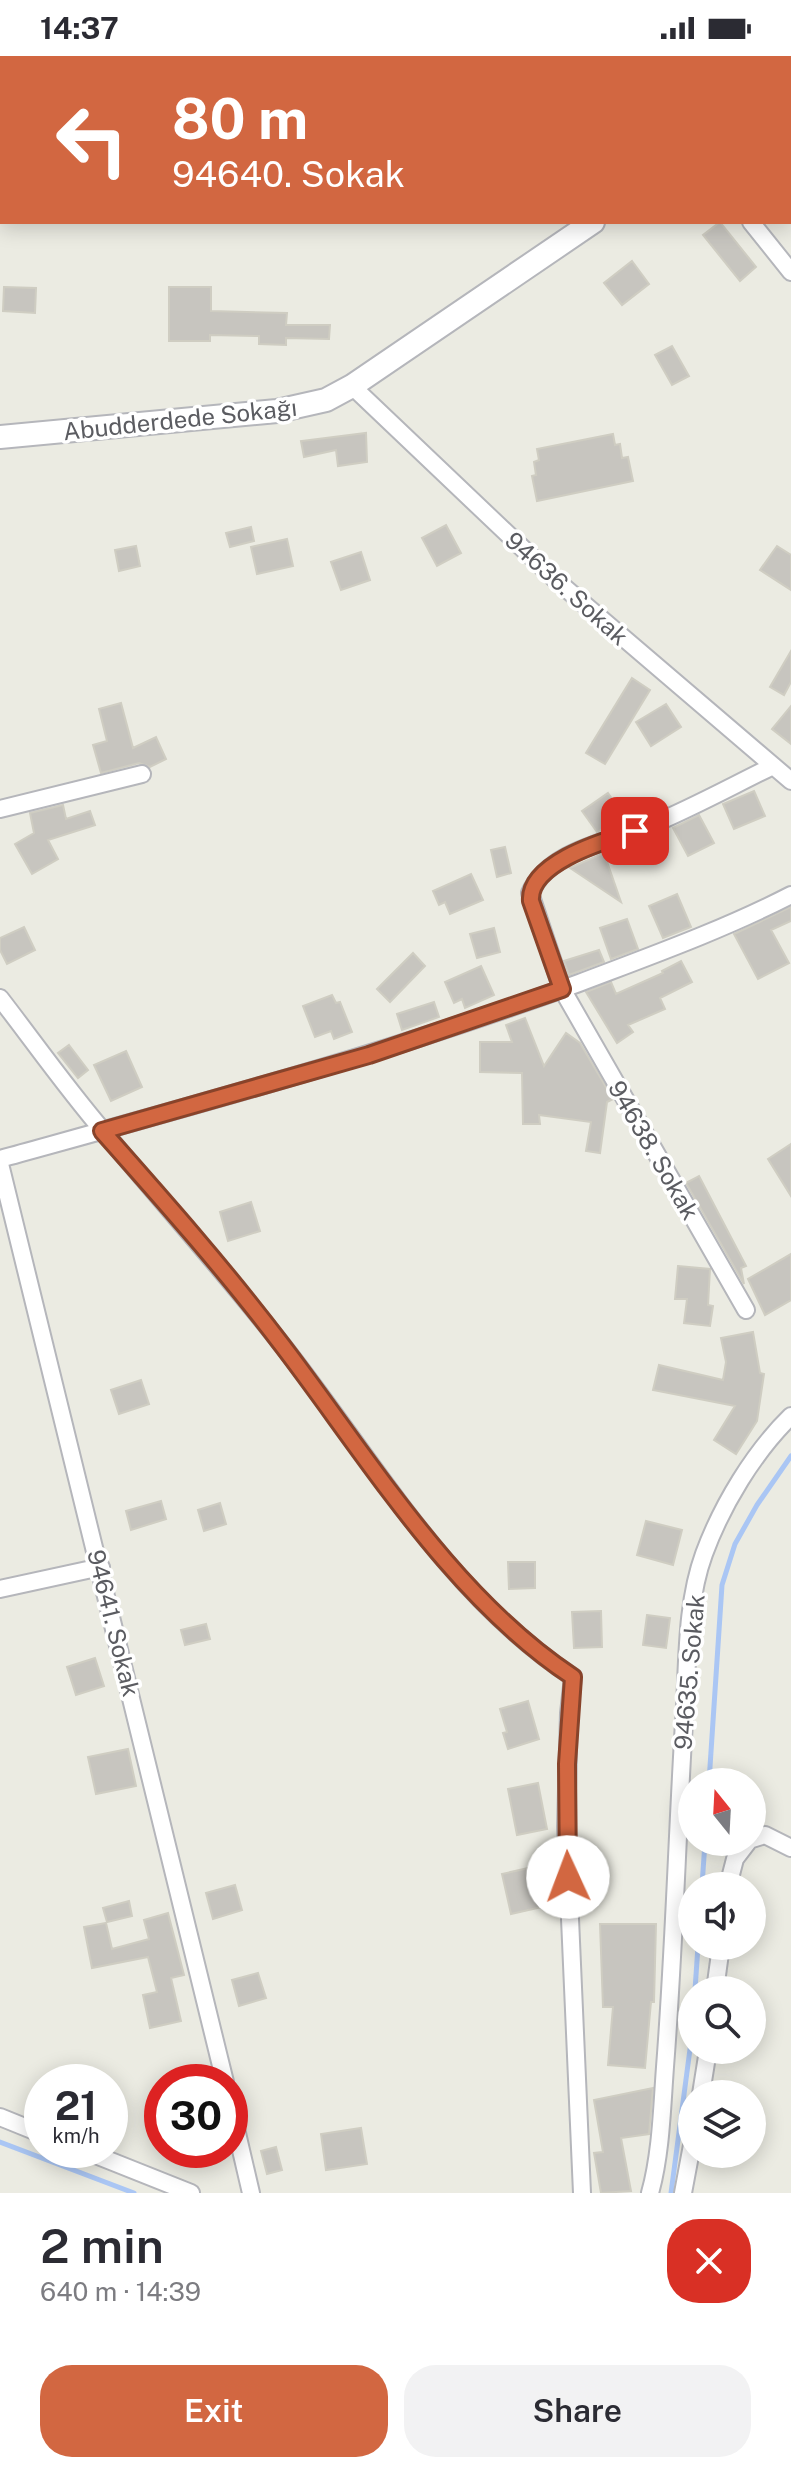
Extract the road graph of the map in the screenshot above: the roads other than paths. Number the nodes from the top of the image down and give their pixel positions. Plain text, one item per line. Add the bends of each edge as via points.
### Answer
1 (590, 224) edge
2 (753, 224) edge
3 (791, 272) edge
4 (352, 386) junction
5 (0, 437) edge
6 (773, 766) junction
7 (142, 774) dead end
8 (791, 781) edge
9 (0, 809) edge
10 (791, 895) edge
11 (562, 989) junction
12 (0, 998) edge
13 (102, 1131) junction
14 (0, 1162) edge
15 (746, 1310) dead end
16 (791, 1416) edge
17 (101, 1567) junction
18 (0, 1589) edge
19 (766, 1836) edge
20 (791, 1848) edge
21 (221, 2064) edge
22 (0, 2117) edge
23 (24, 2127) edge
24 (128, 2168) edge
25 (245, 2168) edge
26 (688, 2168) edge
27 (191, 2193) edge
28 (251, 2193) edge
29 (582, 2193) edge
30 (650, 2193) edge
31 (683, 2193) edge

1 - 4 street, Abudderdede Sokağı
2 - 3 street
4 - 5 street, Abudderdede Sokağı via 314,403 277,411
4 - 6 street, 94636. Sokak via 557,581
6 - 8 street, 94636. Sokak
6 - 11 street, 94638. Sokak via 652,825 582,849 541,878 530,893 531,901
7 - 9 street
10 - 11 street
11 - 13 street via 369,1055
11 - 15 street, 94638. Sokak
12 - 13 street
13 - 14 street
13 - 29 street via 272,1332 472,1590 536,1653 573,1677 566,1827
14 - 17 street, 94641. Sokak
16 - 30 street, 94635. Sokak via 738,1486 704,1555 695,1587 674,1959
17 - 18 street
17 - 21 street, 94641. Sokak
19 - 20 street
22 - 23 street
24 - 27 street
25 - 28 street
26 - 31 street

